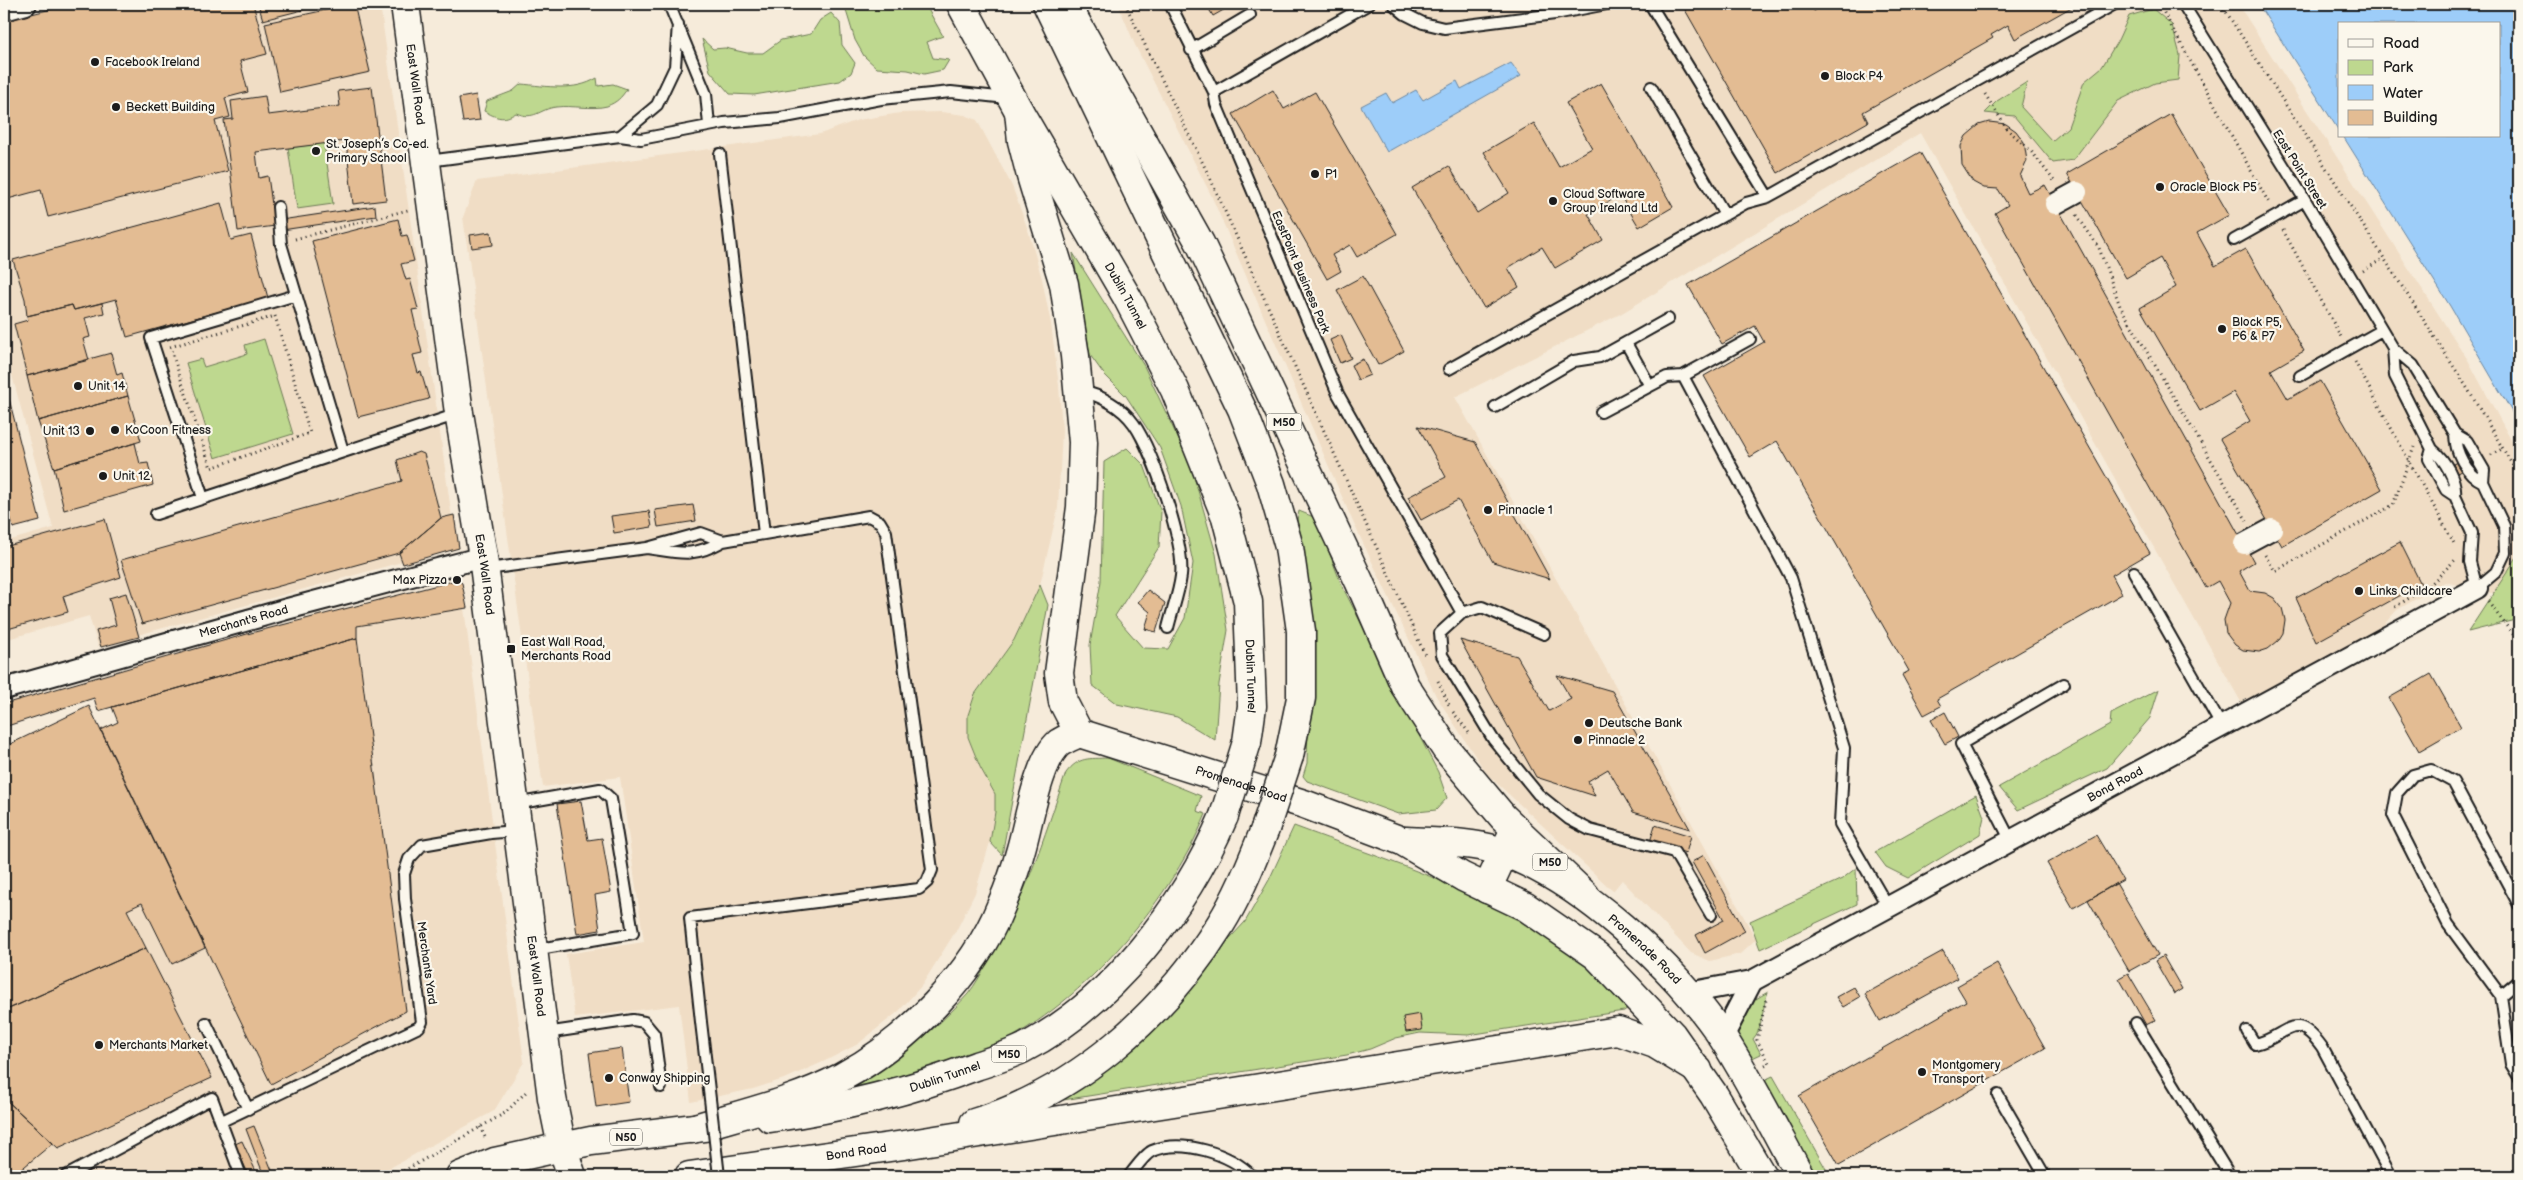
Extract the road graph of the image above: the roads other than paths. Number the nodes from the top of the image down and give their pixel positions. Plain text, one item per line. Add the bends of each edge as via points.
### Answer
1 (26, 4) edge
2 (405, 4) edge
3 (669, 4) edge
4 (961, 4) edge
5 (1047, 4) edge
6 (1066, 4) edge
7 (1170, 4) edge
8 (1369, 4) edge
9 (1393, 4) edge
10 (1607, 4) edge
11 (1650, 4) edge
12 (2115, 4) edge
13 (2183, 4) edge
14 (4, 10) edge
15 (1250, 15) dead end
16 (678, 24) junction
17 (1191, 50) junction
18 (1650, 87) dead end
19 (1214, 92) junction
20 (1016, 105) junction
21 (709, 125) junction
22 (620, 136) junction
23 (720, 154) dead end
24 (427, 161) junction
25 (1768, 196) junction
26 (2305, 200) junction
27 (278, 207) dead end
28 (1725, 215) junction
29 (2234, 240) dead end
30 (296, 295) junction
31 (1668, 319) dead end
32 (2382, 330) junction
33 (1750, 339) dead end
34 (1626, 342) junction
35 (2393, 348) junction
36 (1449, 369) dead end
37 (1683, 376) junction
38 (2300, 376) dead end
39 (1650, 386) junction
40 (1078, 390) junction
41 (1495, 407) dead end
42 (1601, 412) dead end
43 (459, 413) junction
44 (343, 451) junction
45 (203, 498) junction
46 (156, 514) dead end
47 (2272, 529) dead end
48 (764, 534) junction
49 (2252, 540) road end
50 (723, 541) junction
51 (647, 548) junction
52 (484, 563) junction
53 (2134, 572) dead end
54 (2477, 588) junction
55 (1462, 613) junction
56 (1168, 628) dead end
57 (1544, 634) dead end
58 (2064, 684) dead end
59 (4, 689) edge
60 (2222, 727) junction
61 (1080, 733) junction
62 (514, 804) junction
63 (1515, 829) junction
64 (517, 831) junction
65 (1402, 841) junction
66 (2011, 841) junction
67 (1504, 853) junction
68 (1487, 889) junction
69 (1585, 895) junction
70 (2519, 905) edge
71 (1888, 907) junction
72 (1711, 915) dead end
73 (532, 950) junction
74 (1752, 981) junction
75 (2519, 981) edge
76 (1688, 993) junction
77 (2501, 996) junction
78 (2136, 1023) dead end
79 (206, 1024) dead end
80 (2247, 1031) dead end
81 (543, 1033) junction
82 (1723, 1037) junction
83 (1698, 1070) junction
84 (2519, 1077) edge
85 (661, 1088) dead end
86 (1998, 1095) dead end
87 (248, 1109) junction
88 (222, 1121) junction
89 (692, 1129) junction
90 (904, 1145) junction
91 (562, 1146) junction
92 (66, 1176) edge
93 (241, 1176) edge
94 (460, 1176) edge
95 (572, 1176) edge
96 (689, 1176) edge
97 (719, 1176) edge
98 (1129, 1176) edge
99 (1252, 1176) edge
100 (1762, 1176) edge
101 (1800, 1176) edge
102 (2045, 1176) edge
103 (2230, 1176) edge
104 (2391, 1176) edge

1 - 14 street
2 - 24 main road, East Wall Road
3 - 16 lane
4 - 20 main road, Dublin Tunnel / M50
5 - 90 main road, M50, bridge via 1242,408 1271,484 1289,547 1301,631 1301,698 1289,756 1249,868 1221,924 1184,976 1129,1034 1069,1081 988,1119
6 - 63 main road, M50 via 1200,242 1405,686 1446,749
7 - 17 lane, EastPoint Business Park
8 - 19 lane
9 - 10 lane via 1423,23 1444,28
11 - 25 lane
12 - 25 lane
13 - 26 lane, East Point Street
15 - 17 lane
16 - 21 lane via 706,94
16 - 22 lane via 675,67 658,105
17 - 19 lane, EastPoint Business Park
18 - 28 lane
19 - 55 lane, EastPoint Business Park via 1216,104 1338,394
20 - 21 lane via 951,92 881,99 780,118
20 - 40 main road, M50 via 1022,141 1064,284
20 - 89 main road, Dublin Tunnel / M50, bridge via 1127,296 1175,390 1226,517 1248,602 1252,706 1247,742 1224,816 1186,889 1144,947 1085,1007 1022,1049 888,1096 832,1109
21 - 22 lane via 641,139
22 - 24 lane
23 - 48 lane
24 - 43 main road, East Wall Road
25 - 28 lane
26 - 29 lane
26 - 32 lane, East Point Street
27 - 30 lane via 281,244
28 - 36 lane
30 - 44 lane
30 - 45 lane via 151,338
31 - 34 lane
32 - 35 lane, East Point Street
32 - 38 lane
33 - 37 lane
34 - 39 lane
34 - 41 lane via 1600,357 1574,360
35 - 54 lane via 2395,376 2432,449 2430,459 2446,490 2455,496 2472,533 2470,562
35 - 54 lane via 2413,365 2455,434 2467,441 2484,470 2483,482 2504,526 2505,553 2496,572
37 - 39 lane via 1667,377
37 - 71 lane via 1791,578 1844,748 1840,824
39 - 42 lane
40 - 56 lane via 1098,394 1116,407 1133,423 1149,450 1177,540 1181,575
40 - 61 main road, M50 via 1083,442 1080,506 1059,673 1063,702
43 - 44 lane
43 - 52 main road, East Wall Road
44 - 45 lane
45 - 46 lane
47 - 49 street, bridge
48 - 50 lane
48 - 97 lane, bridge via 868,516 880,522 886,532 932,870 927,882 919,889 690,918
50 - 51 lane via 706,550 686,554
50 - 51 lane via 701,533
51 - 52 lane
52 - 59 street, Merchant's Road via 287,609
52 - 62 main road, East Wall Road
53 - 60 lane
54 - 60 street, Bond Road
55 - 57 lane via 1482,607
55 - 72 lane via 1440,633 1442,655 1493,739 1521,773 1544,799 1569,819 1590,830 1674,852
58 - 66 lane via 1961,744
60 - 66 street, Bond Road
61 - 65 main road, Promenade Road via 1295,801
61 - 89 main road via 1059,744 1040,774 1021,850 1001,907 986,936 942,999 916,1025 841,1078 788,1099
62 - 64 main road, East Wall Road
62 - 73 lane via 600,789 611,799 633,933
63 - 67 main road
63 - 69 main road, M50
64 - 73 main road, East Wall Road
64 - 87 lane, Merchants Yard via 422,845 409,859 404,874 405,899 422,1022 419,1027
65 - 67 main road, Promenade Road via 1474,846
65 - 68 main road, Promenade Road via 1462,878
66 - 71 street, Bond Road
67 - 68 main road
67 - 69 main road, Promenade Road
68 - 83 main road, Promenade Road via 1526,907 1597,956 1647,1006
69 - 76 main road, Promenade Road
70 - 77 lane via 2453,782 2430,770 2414,775 2397,793 2393,815 2448,924
71 - 74 street, Bond Road
73 - 81 main road, East Wall Road
74 - 76 street, Bond Road
74 - 82 street
75 - 77 lane
76 - 82 main road, Promenade Road
77 - 84 lane via 2511,1064
78 - 103 lane
79 - 87 lane
80 - 104 lane via 2255,1044 2290,1026 2303,1027 2312,1033
81 - 85 lane via 633,1020 644,1022 654,1034
81 - 91 main road, East Wall Road
82 - 101 main road, Promenade Road
83 - 90 main road via 1656,1044 1618,1031
83 - 100 main road, Promenade Road
86 - 102 lane
87 - 88 lane, Merchants Yard
88 - 92 lane via 212,1098
88 - 93 lane
89 - 91 main road, N50
90 - 96 main road, Bond Road
91 - 94 main road via 495,1162
91 - 95 main road, East Wall Road
98 - 99 lane via 1151,1151 1174,1146 1229,1158

